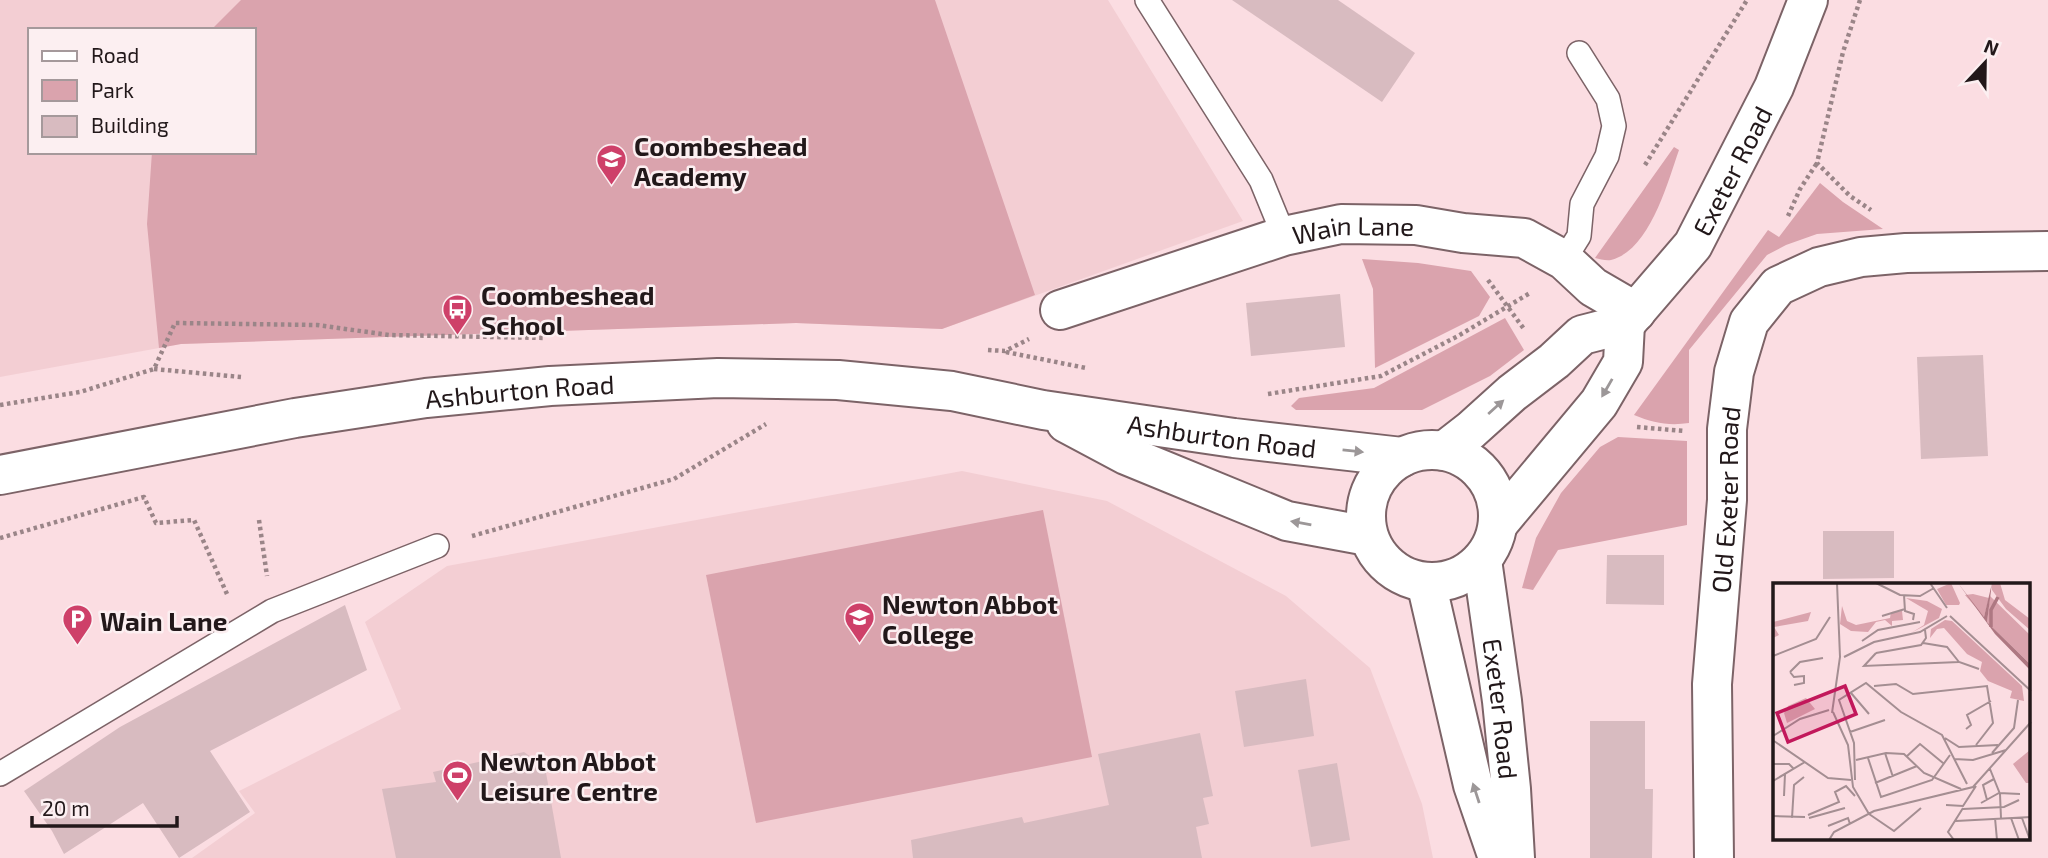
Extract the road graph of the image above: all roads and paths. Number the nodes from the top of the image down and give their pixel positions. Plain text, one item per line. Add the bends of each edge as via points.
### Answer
1 (1147, 0) edge
2 (1747, 0) edge
3 (1808, 0) edge
4 (1860, 0) edge
5 (1579, 53) dead end
6 (1817, 163) junction
7 (1638, 177) dead end
8 (1788, 216) dead end
9 (1284, 236) junction
10 (2048, 251) edge
11 (1906, 253) junction
12 (1563, 260) junction
13 (1060, 310) dead end
14 (1630, 318) junction
15 (1005, 351) dead end
16 (154, 369) dead end
17 (1099, 370) dead end
18 (241, 377) dead end
19 (1266, 394) dead end
20 (1043, 410) junction
21 (768, 423) dead end
22 (1444, 451) junction
23 (1402, 457) junction
24 (0, 475) edge
25 (259, 520) dead end
26 (1498, 524) junction
27 (1368, 536) junction
28 (0, 538) edge
29 (438, 545) joint
30 (1482, 561) junction
31 (267, 573) junction
32 (257, 578) dead end
33 (1426, 582) junction
34 (237, 589) dead end
35 (272, 611) junction
36 (0, 774) edge
37 (1498, 858) edge
38 (1515, 858) edge
39 (1714, 858) edge

1 - 9 lane via 1261,180
2 - 7 path
3 - 14 main road, Exeter Road via 1774,87 1693,245
4 - 6 path
5 - 12 lane via 1608,99 1614,126 1607,156 1582,204 1579,236
6 - 8 path
6 - 11 path via 1850,197 1894,224
9 - 12 main road, Wain Lane via 1341,224 1416,225 1524,238
9 - 13 main road, Wain Lane
10 - 11 main road, Old Exeter Road
11 - 39 main road, Old Exeter Road via 1819,267 1778,286 1749,322 1745,334 1734,372 1727,429 1727,500 1712,684
12 - 14 main road, Wain Lane
12 - 19 path via 1549,283 1381,376
22 -> 14 main road via 1582,335
14 -> 26 main road via 1623,362 1599,403
15 - 17 path
16 - 18 path
20 -> 23 main road, Ashburton Road
20 - 24 main road, Ashburton Road via 951,391 838,380 718,378 550,386 426,398 295,418
27 -> 20 main road, Ashburton Road via 1287,521 1126,455
21 - 29 path via 674,479
22 - 23 main road via 1416,451
22 - 26 main road via 1479,469 1491,485
23 - 27 main road via 1375,481 1366,508
25 - 31 path
26 - 30 main road
27 - 33 main road via 1390,568
28 - 34 path via 144,496 156,523 194,520 227,594
29 - 35 lane
30 - 33 main road via 1466,574
30 - 38 main road, Exeter Road via 1502,701
31 - 32 path
31 - 35 path
37 -> 33 main road, Exeter Road via 1473,785
35 - 36 lane

